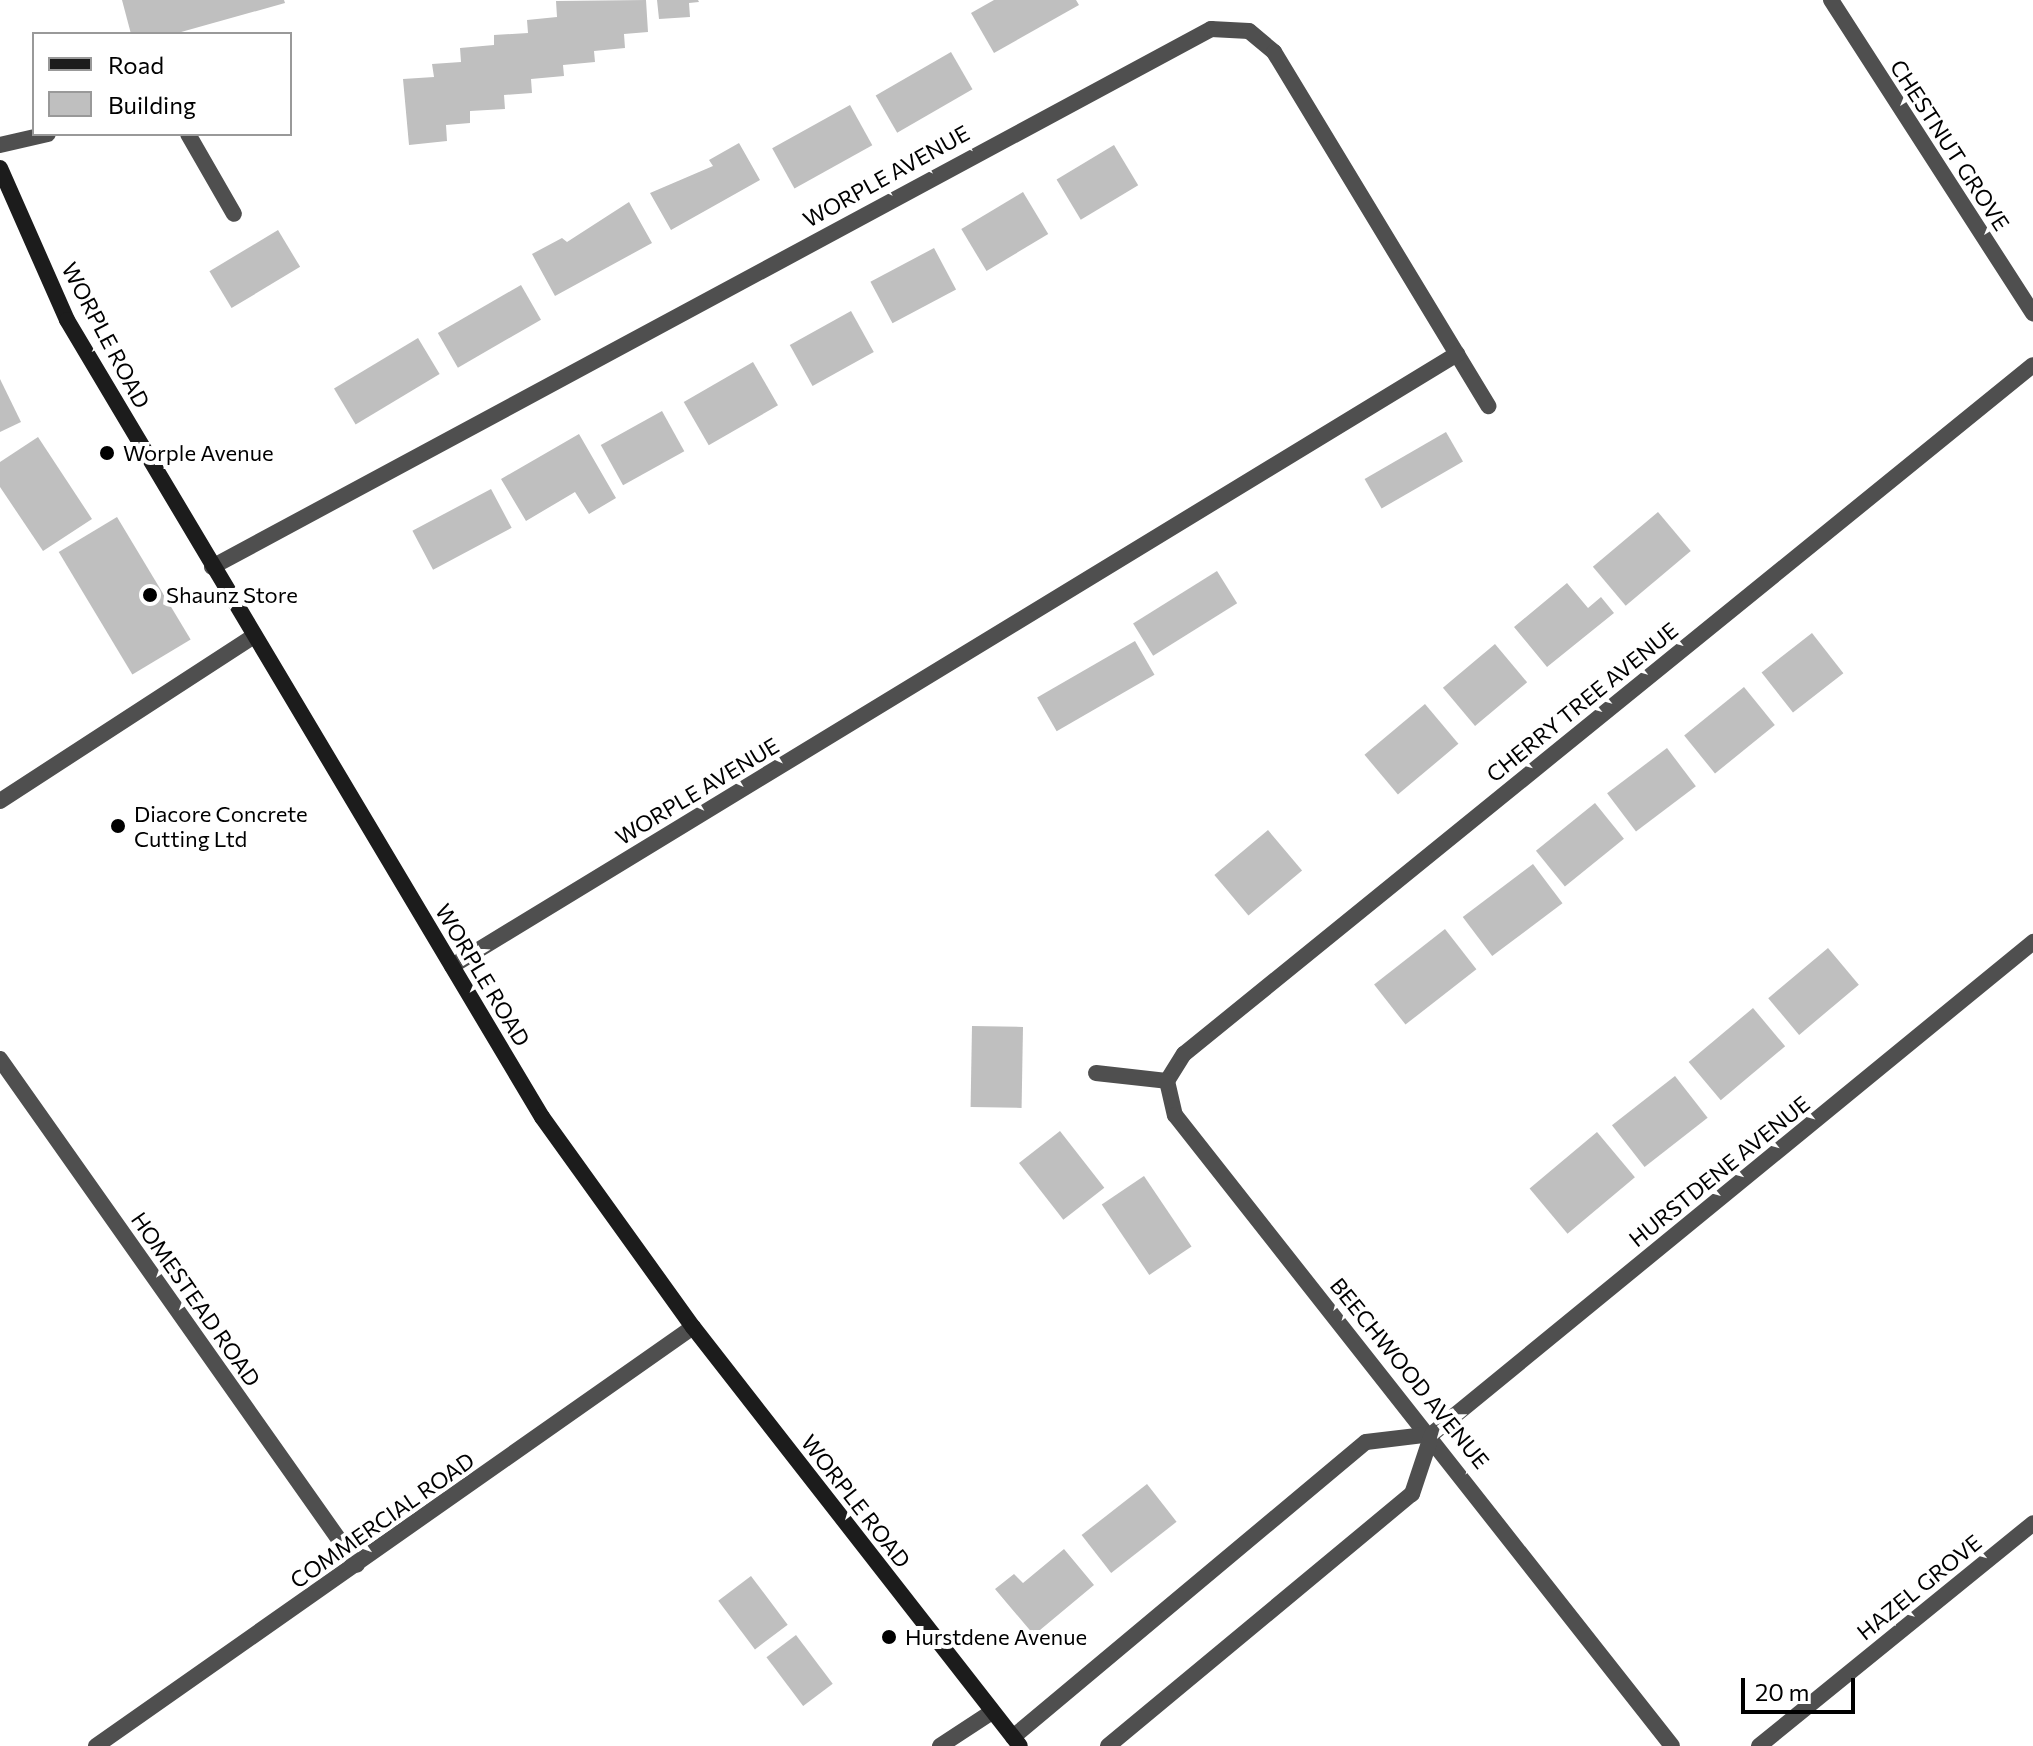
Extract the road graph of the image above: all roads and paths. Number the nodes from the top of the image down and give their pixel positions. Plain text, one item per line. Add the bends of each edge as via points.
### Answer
1 (1831, 0) edge
2 (39, 136) edge
3 (189, 136) edge
4 (0, 145) edge
5 (0, 168) edge
6 (234, 214) dead end
7 (2033, 314) edge
8 (1457, 354) junction
9 (2033, 365) edge
10 (1488, 406) dead end
11 (212, 567) junction
12 (253, 637) junction
13 (0, 801) edge
14 (2033, 942) edge
15 (452, 966) junction
16 (0, 1059) edge
17 (1096, 1073) dead end
18 (1167, 1081) junction
19 (693, 1327) junction
20 (1432, 1434) junction
21 (2033, 1523) edge
22 (357, 1565) junction
23 (992, 1712) junction
24 (1017, 1742) edge
25 (96, 1746) edge
26 (940, 1746) edge
27 (1108, 1746) edge
28 (1672, 1746) edge
29 (1759, 1746) edge

1 - 7 street, CHESTNUT GROVE
2 - 4 street
3 - 6 street
5 - 11 street, WORPLE ROAD via 67,320
8 - 10 street, WORPLE AVENUE
8 - 11 street, WORPLE AVENUE via 1274,52 1249,31 1211,29
8 - 15 street, WORPLE AVENUE
9 - 18 street, CHERRY TREE AVENUE via 1184,1054
11 - 12 street, WORPLE ROAD
12 - 13 street
12 - 15 street, WORPLE ROAD
14 - 20 street, HURSTDENE AVENUE
15 - 19 street, WORPLE ROAD via 542,1117
16 - 22 street, HOMESTEAD ROAD
17 - 18 street
18 - 20 street, BEECHWOOD AVENUE via 1175,1115
19 - 22 street, COMMERCIAL ROAD
19 - 23 street, WORPLE ROAD
20 - 24 street via 1366,1442
20 - 27 street via 1412,1494
20 - 28 street, BEECHWOOD AVENUE
21 - 29 street, HAZEL GROVE
22 - 25 street, COMMERCIAL ROAD
23 - 24 street, WORPLE ROAD
23 - 26 street

